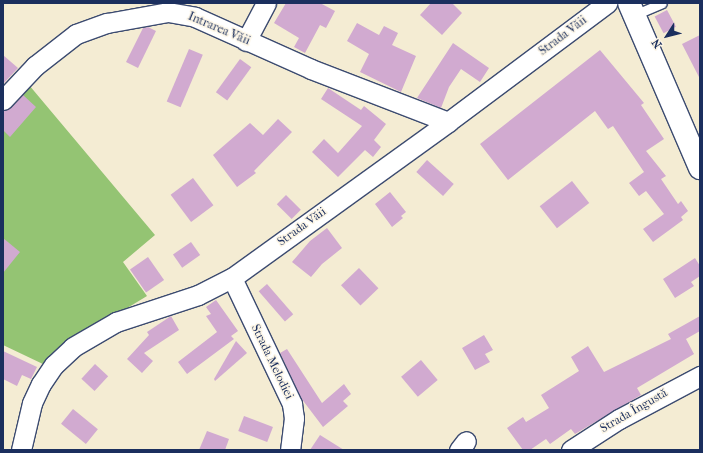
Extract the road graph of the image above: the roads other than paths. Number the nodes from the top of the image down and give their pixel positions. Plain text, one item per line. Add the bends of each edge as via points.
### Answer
1 (266, 3) edge
2 (607, 3) edge
3 (662, 3) edge
4 (183, 8) edge
5 (632, 9) edge
6 (246, 41) junction
7 (3, 100) edge
8 (448, 122) junction
9 (700, 168) edge
10 (232, 278) junction
11 (700, 376) edge
12 (21, 450) edge
13 (290, 450) edge
14 (571, 450) edge

1 - 6 street
2 - 8 street, Strada Văii
3 - 5 lane
4 - 6 street, Intrarea Văii
4 - 7 street, Intrarea Văii via 107,23 76,34 35,66
5 - 9 main road
6 - 8 street, Intrarea Văii
8 - 10 street, Strada Văii
10 - 12 street, Strada Văii via 198,295 116,322 73,347 54,364 40,384 30,409
10 - 13 street, Strada Melodiei via 292,404 294,418
11 - 14 street, Strada Îngustă via 619,419

